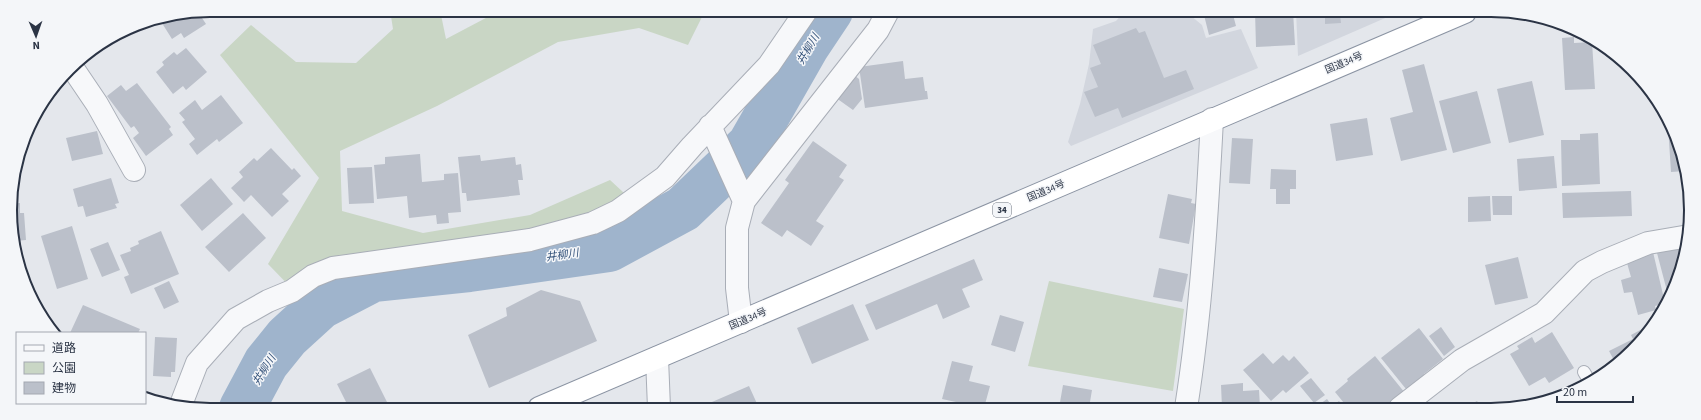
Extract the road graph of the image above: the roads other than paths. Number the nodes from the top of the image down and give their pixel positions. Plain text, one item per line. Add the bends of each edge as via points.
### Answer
1 (802, 17) edge
2 (885, 17) edge
3 (1453, 17) edge
4 (76, 72) edge
5 (1212, 119) junction
6 (710, 126) junction
7 (134, 170) dead end
8 (744, 201) junction
9 (1682, 237) edge
10 (741, 322) junction
11 (657, 358) junction
12 (182, 401) edge
13 (551, 403) edge
14 (659, 403) edge
15 (1187, 403) edge
16 (1406, 403) edge

1 - 6 street via 769,65
2 - 8 street via 878,30
3 - 5 highway, 国道34号 / 34
4 - 7 street via 97,104
5 - 10 highway, 国道34号 / 34
5 - 15 street via 1207,218 1193,366
6 - 8 street
6 - 12 street via 665,177 618,211 593,223 530,240 333,268 313,276 292,291 236,319 197,363
8 - 10 street via 737,228 737,288
9 - 16 street via 1648,243 1585,271 1544,313 1462,360
10 - 11 highway, 国道34号 / 34
11 - 13 highway, 国道34号 / 34
11 - 14 street

